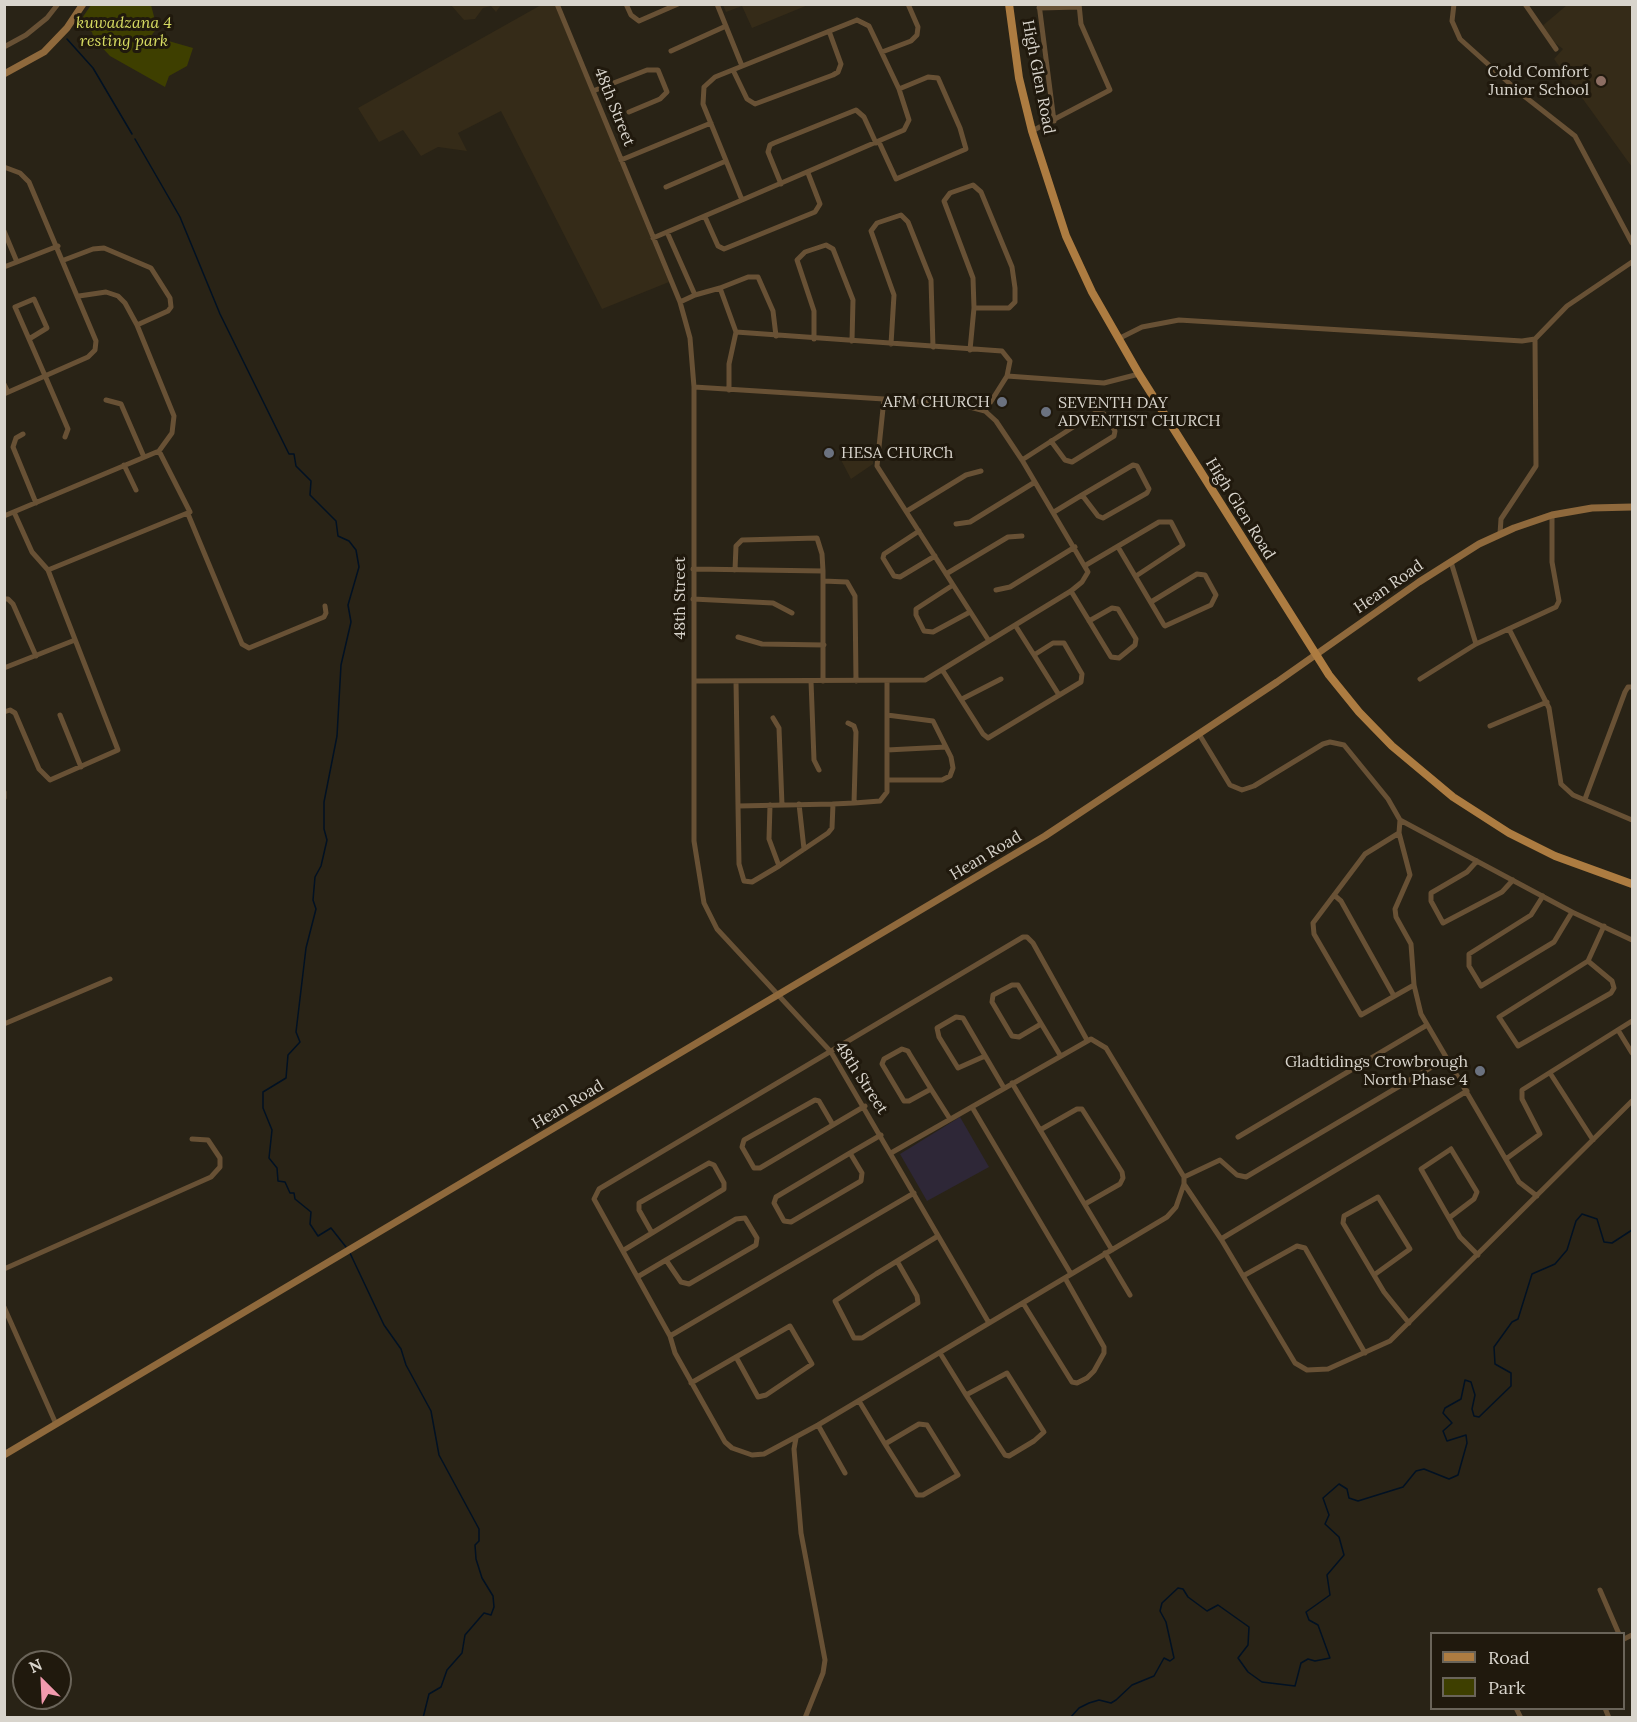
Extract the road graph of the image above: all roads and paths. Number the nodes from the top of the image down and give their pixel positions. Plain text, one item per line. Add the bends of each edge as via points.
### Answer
1 (58, 4) edge
2 (83, 4) edge
3 (557, 4) edge
4 (626, 4) edge
5 (678, 4) edge
6 (717, 4) edge
7 (908, 4) edge
8 (1009, 4) edge
9 (1454, 4) edge
10 (1525, 4) edge
11 (1039, 6) edge
12 (1079, 6) edge
13 (726, 26) junction
14 (829, 31) junction
15 (4, 47) edge
16 (1556, 49) dead end
17 (671, 51) dead end
18 (882, 52) junction
19 (742, 66) junction
20 (733, 70) junction
21 (4, 74) edge
22 (899, 89) junction
23 (593, 91) junction
24 (629, 112) dead end
25 (1054, 121) junction
26 (711, 123) junction
27 (1032, 131) junction
28 (878, 143) junction
29 (621, 160) junction
30 (726, 161) junction
31 (4, 167) edge
32 (807, 173) junction
33 (781, 184) junction
34 (666, 187) dead end
35 (742, 200) junction
36 (705, 217) junction
37 (4, 231) edge
38 (667, 232) junction
39 (653, 238) junction
40 (1632, 243) edge
41 (58, 246) junction
42 (64, 261) junction
43 (17, 262) junction
44 (1632, 262) edge
45 (4, 267) edge
46 (720, 288) junction
47 (695, 295) junction
48 (79, 296) junction
49 (680, 302) junction
50 (974, 308) junction
51 (137, 325) junction
52 (736, 332) junction
53 (776, 336) junction
54 (29, 339) junction
55 (814, 339) junction
56 (1118, 339) junction
57 (1535, 339) junction
58 (852, 341) junction
59 (891, 344) junction
60 (933, 347) junction
61 (970, 350) junction
62 (1139, 374) junction
63 (1007, 376) junction
64 (46, 378) junction
65 (4, 384) edge
66 (694, 387) junction
67 (729, 390) junction
68 (6, 393) edge
69 (884, 399) junction
70 (106, 400) dead end
71 (985, 411) junction
72 (23, 434) dead end
73 (65, 437) dead end
74 (1051, 441) junction
75 (159, 451) junction
76 (144, 457) junction
77 (1022, 460) junction
78 (124, 465) junction
79 (981, 471) dead end
80 (1035, 482) junction
81 (136, 490) dead end
82 (1083, 495) junction
83 (36, 503) junction
84 (1632, 507) edge
85 (907, 511) junction
86 (14, 512) junction
87 (1054, 512) junction
88 (188, 514) junction
89 (1552, 515) junction
90 (4, 516) edge
91 (956, 524) dead end
92 (920, 531) junction
93 (1500, 534) junction
94 (1022, 536) dead end
95 (1075, 547) junction
96 (1118, 547) junction
97 (935, 556) junction
98 (1450, 562) junction
99 (1086, 565) junction
100 (693, 569) junction
101 (48, 570) junction
102 (735, 570) junction
103 (823, 571) junction
104 (946, 574) junction
105 (1136, 576) junction
106 (823, 581) junction
107 (953, 585) junction
108 (996, 590) dead end
109 (1071, 591) junction
110 (4, 599) edge
111 (693, 599) junction
112 (1151, 602) junction
113 (325, 606) dead end
114 (970, 612) junction
115 (792, 613) dead end
116 (1089, 621) junction
117 (1015, 625) junction
118 (1509, 629) junction
119 (738, 637) dead end
120 (75, 640) junction
121 (989, 641) junction
122 (1476, 644) junction
123 (824, 645) junction
124 (1034, 655) junction
125 (1315, 655) junction
126 (36, 656) junction
127 (4, 668) edge
128 (943, 671) junction
129 (1001, 679) dead end
130 (1420, 679) dead end
131 (695, 681) junction
132 (736, 681) junction
133 (811, 681) junction
134 (823, 681) junction
135 (856, 681) junction
136 (887, 682) junction
137 (1632, 687) edge
138 (1059, 695) junction
139 (962, 699) junction
140 (1547, 702) junction
141 (4, 712) edge
142 (60, 715) dead end
143 (887, 715) junction
144 (773, 718) dead end
145 (848, 723) dead end
146 (1490, 726) dead end
147 (1199, 734) junction
148 (946, 747) junction
149 (887, 750) junction
150 (81, 767) junction
151 (819, 770) dead end
152 (888, 780) junction
153 (4, 792) edge
154 (4, 798) edge
155 (1585, 799) junction
156 (854, 803) junction
157 (800, 804) junction
158 (833, 804) junction
159 (770, 805) junction
160 (782, 805) junction
161 (738, 806) junction
162 (1400, 820) junction
163 (1632, 820) edge
164 (1399, 833) junction
165 (804, 849) junction
166 (1477, 861) junction
167 (779, 866) junction
168 (1512, 880) junction
169 (1632, 884) edge
170 (1334, 895) junction
171 (1543, 896) junction
172 (1572, 912) junction
173 (1604, 926) junction
174 (1632, 940) edge
175 (1588, 961) junction
176 (110, 979) dead end
177 (1414, 985) junction
178 (778, 995) junction
179 (1394, 996) junction
180 (1632, 1021) edge
181 (4, 1024) edge
182 (1041, 1024) junction
183 (1427, 1025) junction
184 (1618, 1030) junction
185 (1087, 1040) junction
186 (831, 1052) junction
187 (1632, 1053) edge
188 (1060, 1054) junction
189 (985, 1056) junction
190 (1447, 1058) junction
191 (1550, 1072) junction
192 (1012, 1083) junction
193 (1004, 1088) junction
194 (931, 1089) junction
195 (1467, 1091) junction
196 (1632, 1101) edge
197 (865, 1106) junction
198 (972, 1107) junction
199 (950, 1119) junction
200 (833, 1125) junction
201 (1040, 1130) junction
202 (881, 1135) junction
203 (1238, 1137) dead end
204 (192, 1139) dead end
205 (1593, 1140) junction
206 (850, 1153) junction
207 (891, 1153) junction
208 (1506, 1159) junction
209 (1184, 1177) junction
210 (1184, 1184) junction
211 (914, 1193) junction
212 (1537, 1196) junction
213 (1085, 1204) junction
214 (1449, 1218) junction
215 (652, 1233) junction
216 (938, 1236) junction
217 (1221, 1239) junction
218 (624, 1250) junction
219 (1112, 1250) junction
220 (1106, 1253) junction
221 (1478, 1255) junction
222 (666, 1260) junction
223 (897, 1262) junction
224 (4, 1269) edge
225 (1071, 1274) junction
226 (1374, 1275) junction
227 (639, 1276) junction
228 (1243, 1276) junction
229 (1065, 1278) junction
230 (1130, 1295) dead end
231 (1023, 1303) junction
232 (4, 1307) edge
233 (989, 1323) junction
234 (1408, 1323) junction
235 (11, 1325) junction
236 (4, 1328) edge
237 (670, 1336) junction
238 (940, 1353) junction
239 (1365, 1353) junction
240 (736, 1357) junction
241 (691, 1383) junction
242 (966, 1395) junction
243 (859, 1401) junction
244 (56, 1424) junction
245 (818, 1425) junction
246 (796, 1438) junction
247 (885, 1443) junction
248 (4, 1455) edge
249 (845, 1473) dead end
250 (1600, 1590) dead end
251 (1617, 1632) edge
252 (805, 1718) edge

1 - 15 street via 26,35
2 - 21 street via 44,52
3 - 23 street, 48th Street
4 - 5 street via 639,21
6 - 13 street
7 - 18 street via 918,27 917,35
8 - 27 main road, High Glen Road via 1019,78
9 - 40 street via 1452,21 1469,49 1575,136
10 - 16 street
11 - 12 street
11 - 25 street
12 - 25 street via 1081,24 1110,90
13 - 17 street
13 - 19 street
14 - 18 street via 850,22 864,22
14 - 19 street
14 - 20 street via 841,64 833,75 755,104 747,99
18 - 22 street
19 - 20 street
20 - 26 street via 715,77 704,87 703,104
22 - 28 street via 907,125 900,134
22 - 28 street via 928,77 938,78 966,148 896,179
23 - 24 street via 647,70 658,70 667,92
23 - 29 street, 48th Street
25 - 27 street
26 - 29 street
26 - 30 street
27 - 56 main road, High Glen Road via 1066,236
28 - 32 street
28 - 33 street via 856,110 774,143 768,152
29 - 39 street, 48th Street
30 - 34 street
30 - 35 street
31 - 41 street via 20,173 29,182
32 - 33 street
32 - 36 street via 820,204 815,212 724,249 718,246
33 - 35 street
35 - 36 street
36 - 38 street
37 - 43 street
38 - 39 street
38 - 47 street
39 - 49 street, 48th Street
41 - 42 street
41 - 43 street
42 - 48 street
42 - 51 street via 104,248 152,268 170,298 171,307
43 - 45 street
44 - 57 street via 1567,306
46 - 47 street
46 - 52 street
46 - 53 street via 748,277 758,278 773,311
47 - 49 street
48 - 51 street via 96,292 118,296
48 - 64 street via 95,336 94,350 88,357
49 - 66 street, 48th Street via 690,338
50 - 50 street via 973,278 944,201 950,194 973,185 981,192 1007,256 1015,288 1015,302 1010,308
50 - 61 street
51 - 75 street via 174,416 172,433
52 - 53 street
52 - 67 street via 729,364
53 - 55 street
54 - 54 street via 15,307 34,299 47,328
54 - 64 street
55 - 58 street
55 - 58 street via 814,312 797,260 805,252 826,245 833,249 854,300
56 - 57 street via 1142,327 1179,320
56 - 62 main road, High Glen Road
57 - 93 street via 1536,466 1501,519
58 - 59 street
59 - 60 street
59 - 60 street via 894,295 871,231 877,223 901,215 908,222 931,280
60 - 61 street
61 - 63 street via 1005,353 1010,361
62 - 63 street via 1104,383
62 - 125 main road, High Glen Road
63 - 71 street
64 - 68 street
64 - 73 street via 68,429
65 - 68 street
66 - 67 street
66 - 100 street, 48th Street
67 - 69 street
69 - 71 street
69 - 85 street via 877,466
70 - 76 street via 121,404
71 - 77 street
72 - 83 street via 16,438 13,447
74 - 74 street via 1098,413 1104,414 1115,431 1114,436 1072,462 1065,460
74 - 77 street
75 - 76 street
75 - 88 street via 190,511
76 - 78 street
77 - 80 street
78 - 81 street
78 - 83 street
79 - 85 street via 966,475
80 - 87 street
80 - 91 street via 970,522
82 - 82 street via 1133,465 1149,489 1103,518
82 - 87 street
83 - 86 street
84 - 89 street, Hean Road
85 - 92 street
86 - 90 street
86 - 101 street via 32,552
87 - 95 street
88 - 101 street
88 - 113 street via 242,644 249,648 324,617
89 - 93 street, Hean Road
89 - 118 street via 1552,562 1559,601 1556,607
92 - 97 street
92 - 97 street via 883,558 894,576 900,577
93 - 98 street, Hean Road
94 - 104 street via 1008,537
95 - 99 street
95 - 108 street via 1010,586
96 - 99 street
96 - 105 street
96 - 105 street via 1159,522 1172,522 1183,545
97 - 104 street
98 - 122 street
98 - 125 street, Hean Road
99 - 109 street via 1086,577
100 - 102 street
100 - 111 street, 48th Street
101 - 120 street
102 - 103 street
102 - 103 street via 736,546 742,540 817,538
103 - 106 street
104 - 107 street
105 - 112 street
106 - 123 street
106 - 135 street via 847,582 855,596
107 - 114 street
107 - 114 street via 916,609 924,632 933,632
109 - 116 street
109 - 117 street
110 - 126 street via 13,604
111 - 115 street via 773,603
111 - 131 street, 48th Street
112 - 112 street via 1167,626 1211,605 1216,596 1205,575 1197,574
114 - 121 street
116 - 116 street via 1111,657 1119,658 1135,645 1136,639 1118,609 1112,608
117 - 121 street
117 - 124 street
118 - 122 street
118 - 140 street
119 - 123 street via 762,644
120 - 126 street
120 - 150 street via 118,750
121 - 128 street
122 - 130 street
123 - 134 street
124 - 138 street
124 - 138 street via 1053,643 1066,645 1083,679
125 - 147 street, Hean Road
125 - 169 main road, High Glen Road via 1359,712 1407,760 1452,797 1534,846
126 - 127 street
128 - 136 street via 925,680
128 - 139 street
129 - 139 street
131 - 132 street
131 - 178 street, 48th Street via 694,841 704,903 717,929
132 - 133 street
132 - 161 street
133 - 134 street
133 - 151 street via 814,760
134 - 135 street
135 - 136 street
136 - 143 street
137 - 155 street via 1625,692
138 - 139 street via 991,738 983,734
140 - 146 street
140 - 155 street via 1561,784
141 - 150 street via 15,713 46,778 50,780
142 - 150 street
143 - 148 street via 930,719
143 - 149 street
144 - 160 street via 779,728
145 - 156 street via 856,732
147 - 162 street via 1230,785 1242,790 1323,744 1344,745
147 - 178 street, Hean Road via 1046,836
148 - 149 street
148 - 152 street via 953,768 946,778
149 - 152 street
152 - 156 street via 887,792 880,801
153 - 154 street
155 - 163 street
156 - 158 street
157 - 158 street
157 - 160 street
157 - 165 street
158 - 165 street via 831,831
159 - 160 street
159 - 161 street
159 - 167 street via 769,839
161 - 167 street via 739,864 744,881 752,882
162 - 164 street
162 - 166 street
164 - 170 street via 1365,854
164 - 177 street via 1410,868 1395,909 1411,944
165 - 167 street
166 - 168 street
166 - 168 street via 1467,872 1431,893 1443,923 1502,892
168 - 171 street
170 - 179 street
170 - 179 street via 1313,922 1314,934 1361,1015
171 - 172 street
171 - 172 street via 1531,915 1469,954 1468,966 1481,986 1554,942
172 - 173 street
173 - 174 street
173 - 175 street
175 - 175 street via 1499,1017 1518,1046 1611,993 1612,981
176 - 181 street
177 - 179 street
177 - 183 street
178 - 186 street, 48th Street
178 - 244 street, Hean Road
180 - 184 street
182 - 182 street via 1017,985 993,995 992,1002 1012,1036 1019,1037
182 - 188 street
183 - 190 street
183 - 203 street
184 - 187 street
184 - 191 street
185 - 186 street via 1033,943 1023,937
185 - 188 street
185 - 209 street via 1098,1041 1106,1048
186 - 197 street, 48th Street
186 - 218 street via 599,1189 594,1199
188 - 192 street
189 - 189 street via 960,1017 937,1028 958,1068
189 - 193 street
190 - 195 street
190 - 209 street via 1246,1178 1220,1160
191 - 205 street
191 - 208 street via 1521,1093 1540,1131 1539,1137
192 - 193 street
192 - 201 street
193 - 198 street
194 - 194 street via 908,1051 902,1049 884,1059 882,1064 904,1101
194 - 199 street
195 - 208 street
195 - 217 street
196 - 205 street
197 - 200 street
197 - 202 street, 48th Street
198 - 199 street
198 - 225 street
199 - 207 street
200 - 200 street via 760,1168 754,1168 742,1147 744,1140 815,1100
201 - 213 street
201 - 213 street via 1082,1109 1122,1172 1120,1184
202 - 206 street
202 - 207 street, 48th Street
204 - 224 street via 208,1140 220,1158 220,1167 211,1178
205 - 212 street
206 - 206 street via 776,1197 774,1203 784,1221 791,1222 861,1181 862,1173
207 - 211 street, 48th Street
208 - 212 street via 1519,1182
209 - 210 street
210 - 217 street
210 - 219 street via 1176,1207 1167,1217
211 - 216 street, 48th Street
211 - 237 street
212 - 221 street
213 - 219 street
214 - 214 street via 1421,1169 1451,1149 1478,1192
214 - 221 street via 1460,1237
215 - 215 street via 724,1189 714,1165 707,1163 639,1203
215 - 218 street
216 - 223 street
216 - 233 street, 48th Street
217 - 228 street
218 - 227 street
219 - 220 street
220 - 225 street
220 - 230 street
221 - 234 street
222 - 222 street via 742,1217 757,1238 756,1245 689,1284 681,1282
222 - 227 street
223 - 223 street via 835,1301 854,1338 862,1338 918,1303
225 - 229 street
226 - 226 street via 1342,1219 1378,1197 1410,1249
226 - 234 street
227 - 237 street
228 - 239 street via 1300,1367 1328,1369
228 - 239 street via 1297,1246 1305,1248
229 - 231 street
229 - 231 street via 1104,1347 1094,1371 1086,1378 1077,1383 1070,1380
231 - 233 street
232 - 235 street
233 - 238 street
234 - 239 street via 1390,1341
235 - 236 street
235 - 244 street
237 - 241 street
238 - 242 street
238 - 243 street
240 - 240 street via 790,1326 812,1364 758,1397
240 - 241 street
241 - 246 street via 732,1448 758,1455
242 - 242 street via 1005,1455 1044,1432 1007,1373
243 - 245 street
243 - 247 street
244 - 248 street, Hean Road
245 - 246 street
245 - 249 street
246 - 252 street via 801,1533 825,1660
247 - 247 street via 917,1495 958,1475 927,1425 920,1424
250 - 251 street

